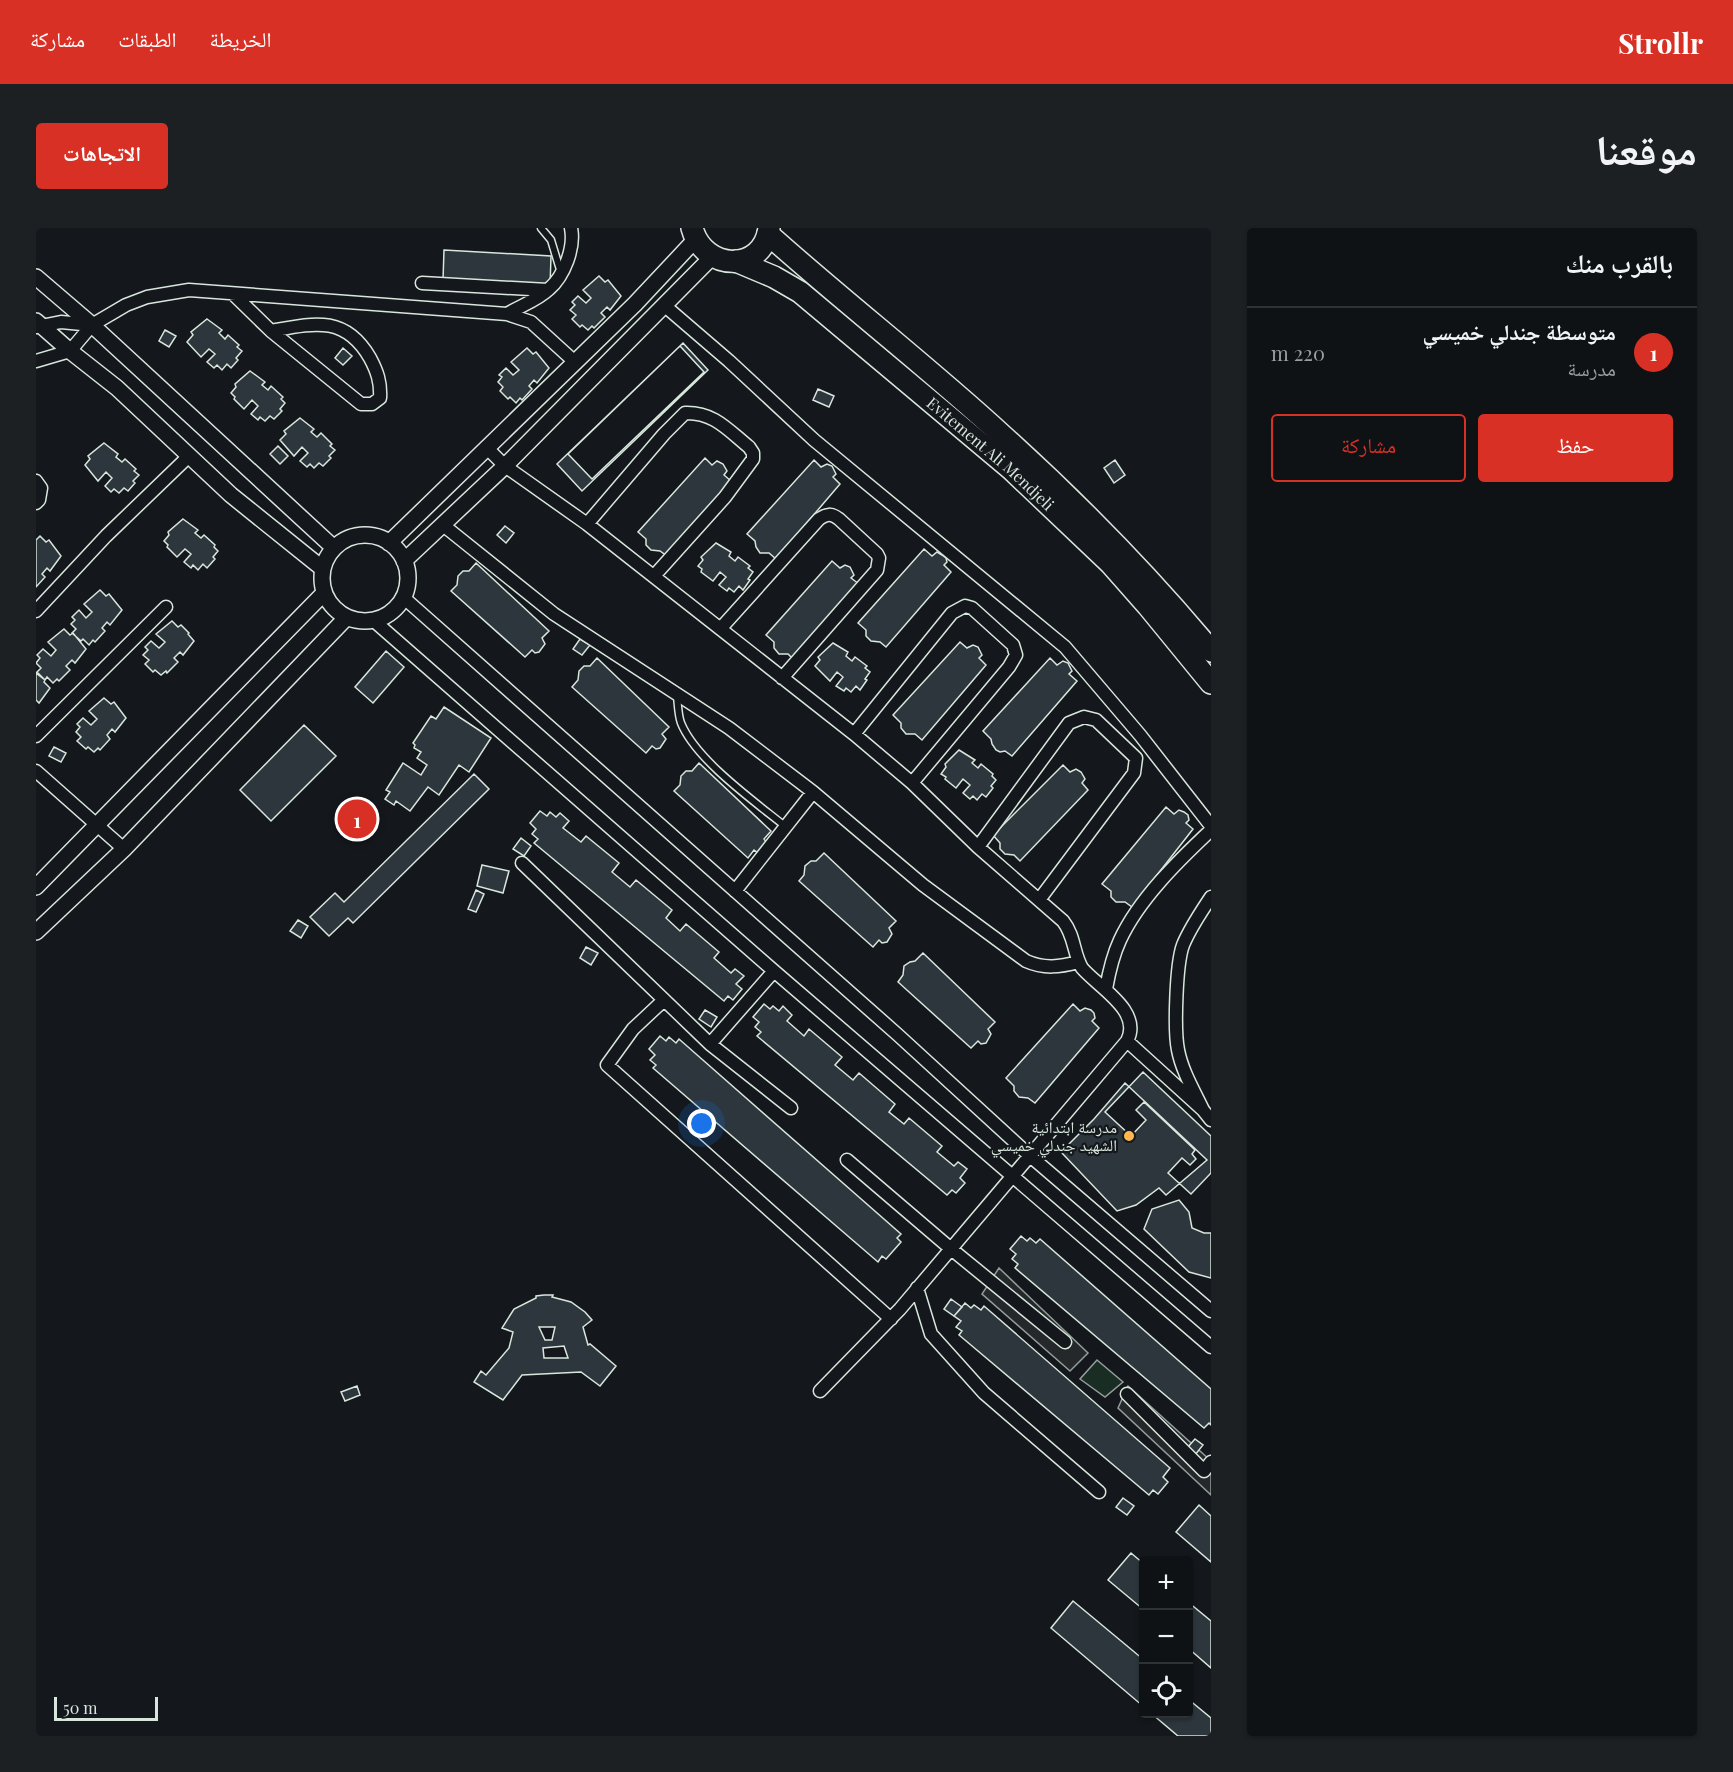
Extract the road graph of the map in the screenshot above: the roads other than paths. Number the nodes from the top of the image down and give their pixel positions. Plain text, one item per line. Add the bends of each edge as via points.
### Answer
1 (542, 228) edge
2 (571, 228) edge
3 (692, 231) edge
4 (769, 231) edge
5 (712, 257) junction
6 (736, 261) junction
7 (561, 273) junction
8 (36, 277) edge
9 (422, 283) dead end
10 (548, 290) junction
11 (233, 294) junction
12 (665, 306) junction
13 (507, 314) junction
14 (38, 324) edge
15 (92, 325) junction
16 (271, 331) junction
17 (70, 351) junction
18 (36, 362) edge
19 (576, 363) junction
20 (486, 447) junction
21 (189, 456) junction
22 (506, 466) junction
23 (36, 481) edge
24 (36, 503) edge
25 (586, 524) junction
26 (443, 525) junction
27 (389, 543) junction
28 (334, 548) junction
29 (404, 561) junction
30 (323, 569) junction
31 (654, 576) junction
32 (324, 593) junction
33 (403, 597) junction
34 (166, 607) dead end
35 (36, 611) edge
36 (347, 617) junction
37 (373, 620) junction
38 (721, 628) junction
39 (1211, 651) edge
40 (783, 678) junction
41 (1211, 683) edge
42 (677, 695) junction
43 (854, 734) junction
44 (36, 736) edge
45 (36, 771) edge
46 (912, 783) junction
47 (813, 792) junction
48 (97, 825) junction
49 (786, 827) junction
50 (1211, 828) edge
51 (978, 847) junction
52 (124, 849) junction
53 (522, 863) dead end
54 (36, 887) edge
55 (735, 891) junction
56 (1211, 897) edge
57 (1039, 900) junction
58 (36, 932) edge
59 (1078, 962) junction
60 (774, 971) junction
61 (1106, 989) junction
62 (664, 1000) junction
63 (1127, 1041) junction
64 (710, 1044) junction
65 (791, 1108) dead end
66 (1203, 1110) junction
67 (1211, 1120) edge
68 (1029, 1155) junction
69 (847, 1160) dead end
70 (1013, 1175) junction
71 (950, 1248) junction
72 (917, 1288) junction
73 (1211, 1311) edge
74 (891, 1319) junction
75 (1065, 1342) dead end
76 (1211, 1347) edge
77 (820, 1391) dead end
78 (1127, 1394) dead end
79 (1209, 1470) edge
80 (1099, 1492) dead end

1 - 7 lane via 551,240
2 - 7 street via 570,252
3 - 5 highway
3 - 19 street via 635,304
4 - 6 highway via 756,252
4 - 39 highway, Evitement Ali Mendjeli via 1072,500 1166,597
5 - 6 highway, Evitement Ali Mendjeli
5 - 12 street
6 - 41 highway, Evitement Ali Mendjeli via 800,292 1011,469 1111,564
7 - 10 street
8 - 15 street
9 - 10 street
10 - 13 street
11 - 13 street
11 - 15 street via 189,290 147,297
11 - 16 street
12 - 22 street
12 - 50 street via 814,440 1065,646
13 - 19 street via 531,322
14 - 15 street
14 - 17 street
15 - 17 street
15 - 28 street
16 - 16 street via 304,324 347,330 377,371 380,398 372,404 361,404
17 - 18 street
17 - 21 street via 117,387
19 - 20 street
20 - 22 street
20 - 27 street
21 - 30 street
21 - 35 street
22 - 25 street
22 - 26 street
23 - 24 street via 41,488
25 - 31 street
25 - 31 street via 685,413 712,417 749,447 753,459 725,497
26 - 29 street
26 - 42 street via 554,614
27 - 28 street via 367,535 345,540
27 - 29 street
28 - 30 street
29 - 33 street via 407,573
30 - 32 street
31 - 38 street
32 - 36 street via 337,611
32 - 48 street
33 - 37 street via 386,616
33 - 55 street
34 - 44 street
36 - 37 street
36 - 52 street
37 - 60 street
38 - 40 street
38 - 40 street via 819,519 827,515 839,519 877,554 877,570
40 - 43 street
42 - 47 street via 729,728
42 - 49 lane via 679,720 685,732 715,769
43 - 46 street
43 - 46 street via 952,613 965,606 972,608 1013,645 1016,656
45 - 48 street
46 - 51 street
47 - 49 street
47 - 59 street via 923,885 1026,961 1049,967
48 - 52 street
48 - 54 street
49 - 55 street
50 - 61 street via 1179,860 1131,921 1114,954
51 - 57 street
51 - 57 street via 1069,723 1084,717 1096,720 1136,758 1134,772
52 - 58 street
53 - 62 street
55 - 68 street
56 - 66 street via 1182,946 1178,968 1178,1050
57 - 59 street via 1069,927
59 - 61 street
60 - 64 street
60 - 70 street
61 - 63 street via 1129,1022
62 - 64 street
62 - 74 street via 633,1029 607,1065
63 - 66 street
63 - 68 street
64 - 65 street
66 - 67 street
68 - 70 street
68 - 73 street
69 - 71 street
70 - 71 street
70 - 76 street
71 - 72 street
71 - 75 street
72 - 74 street
72 - 80 street via 931,1334 984,1393
74 - 77 street
78 - 79 street

